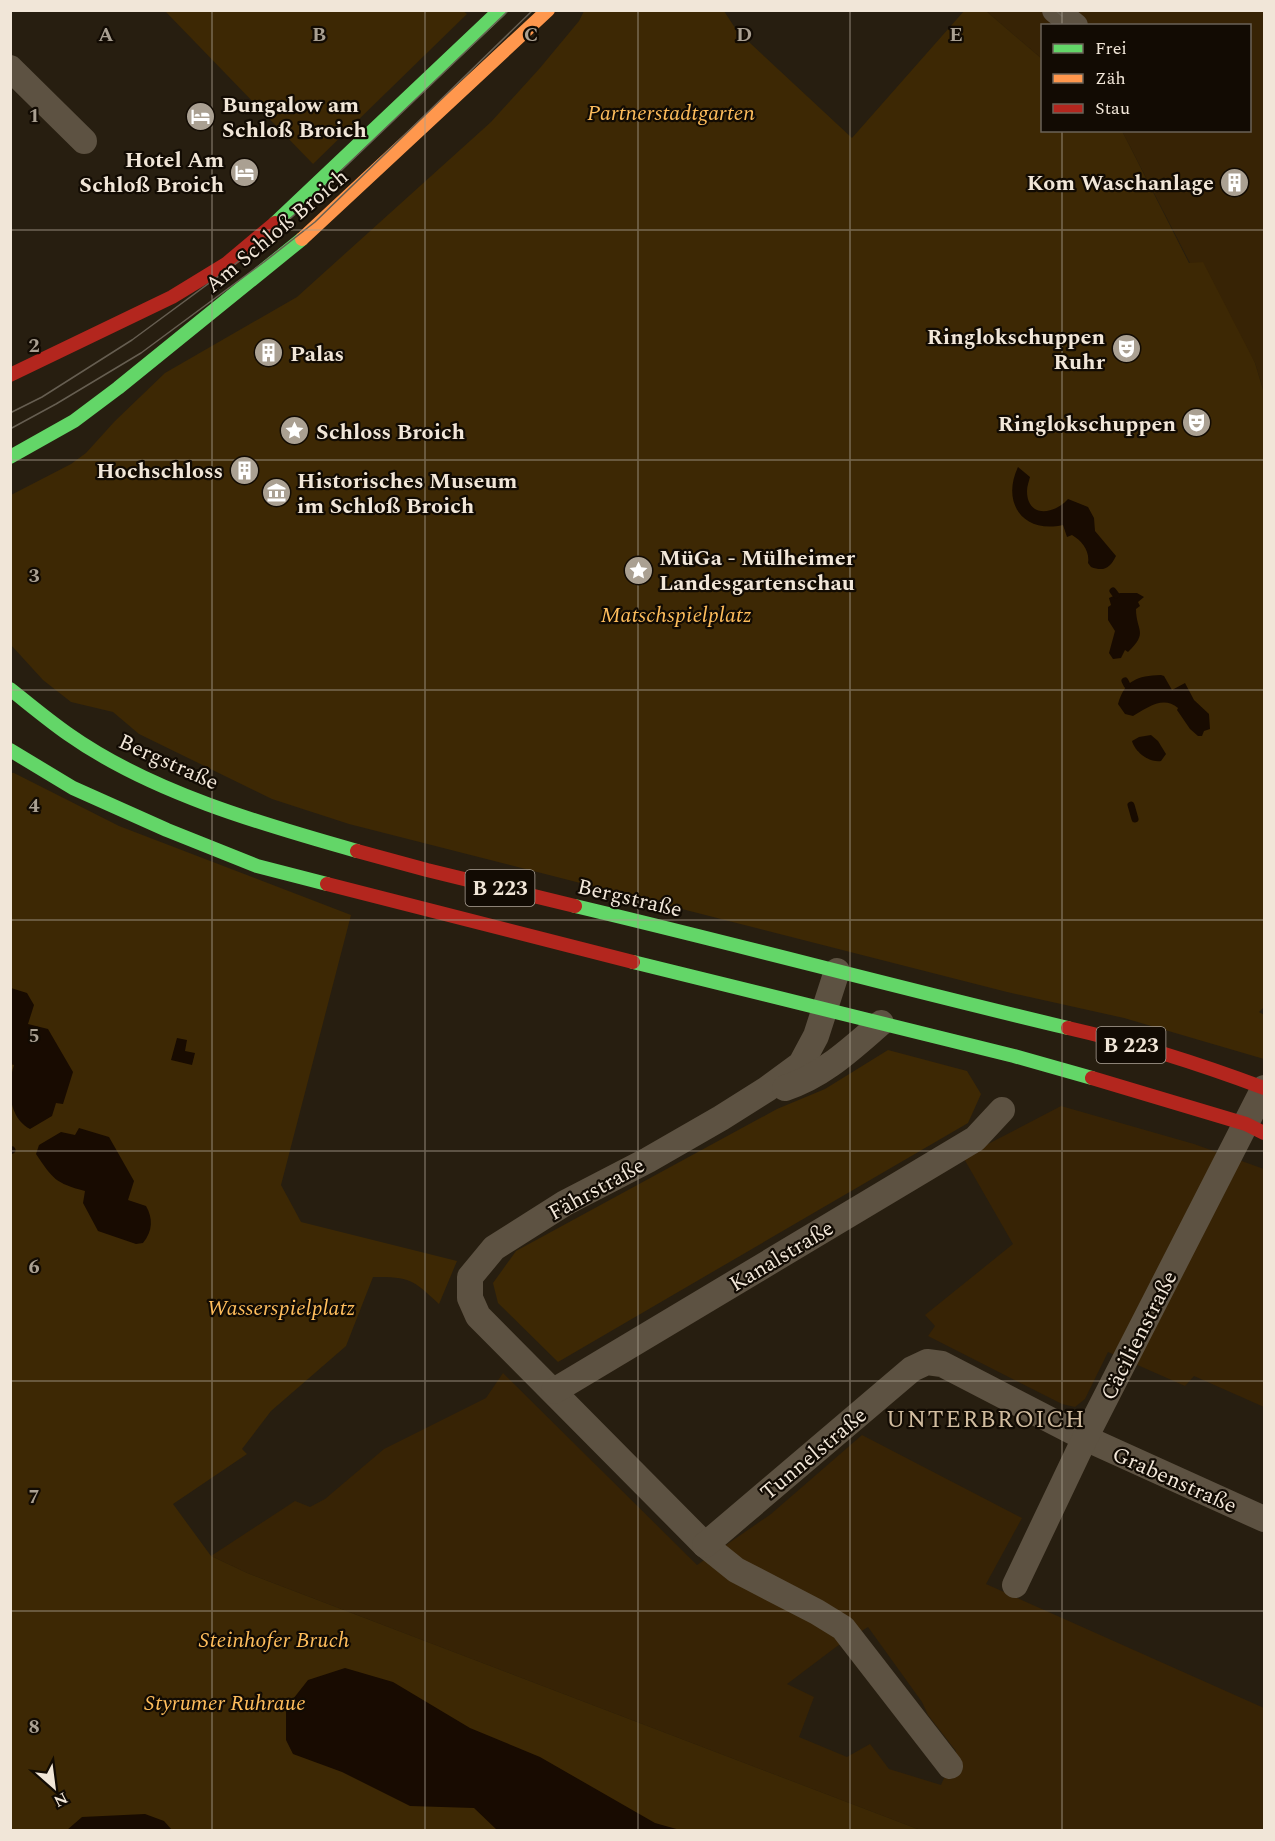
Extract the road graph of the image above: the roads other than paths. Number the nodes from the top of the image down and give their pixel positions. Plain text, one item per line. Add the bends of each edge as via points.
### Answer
1 (500, 10) edge
2 (548, 10) edge
3 (1055, 10) edge
4 (1072, 24) edge
5 (10, 68) edge
6 (84, 141) dead end
7 (10, 375) edge
8 (10, 457) edge
9 (10, 689) edge
10 (10, 750) edge
11 (837, 971) junction
12 (826, 1009) junction
13 (881, 1023) junction
14 (1264, 1088) edge
15 (767, 1089) junction
16 (1002, 1110) dead end
17 (1255, 1129) edge
18 (554, 1391) junction
19 (1085, 1438) junction
20 (1264, 1519) edge
21 (705, 1545) junction
22 (1015, 1585) dead end
23 (950, 1766) dead end

1 - 7 main road, Am Schloß Broich via 293,207 226,264 172,297
2 - 8 main road, Am Schloß Broich via 316,228 74,421
3 - 4 street
5 - 6 street
9 - 11 main road, Bergstraße / B 223 via 69,735 113,761 169,789 285,831
10 - 12 main road, B 223 via 73,788 257,866
11 - 12 street, Fährstraße
11 - 14 main road, Bergstraße / B 223 via 1103,1036
12 - 13 main road, B 223
12 - 15 street, Fährstraße via 801,1064
13 - 15 street, Fährstraße via 831,1065 801,1083
13 - 17 main road, B 223 via 1074,1072
14 - 17 street, Cäcilienstraße
15 - 18 street, Fährstraße via 648,1160 565,1203 494,1248 470,1277 470,1298 478,1316
16 - 18 street, Kanalstraße via 975,1139
17 - 19 street, Cäcilienstraße
18 - 21 street
19 - 20 street, Grabenstraße
19 - 21 street, Tunnelstraße via 942,1364 927,1362 912,1369
19 - 22 street, Cäcilienstraße
21 - 23 street via 736,1570 843,1628

